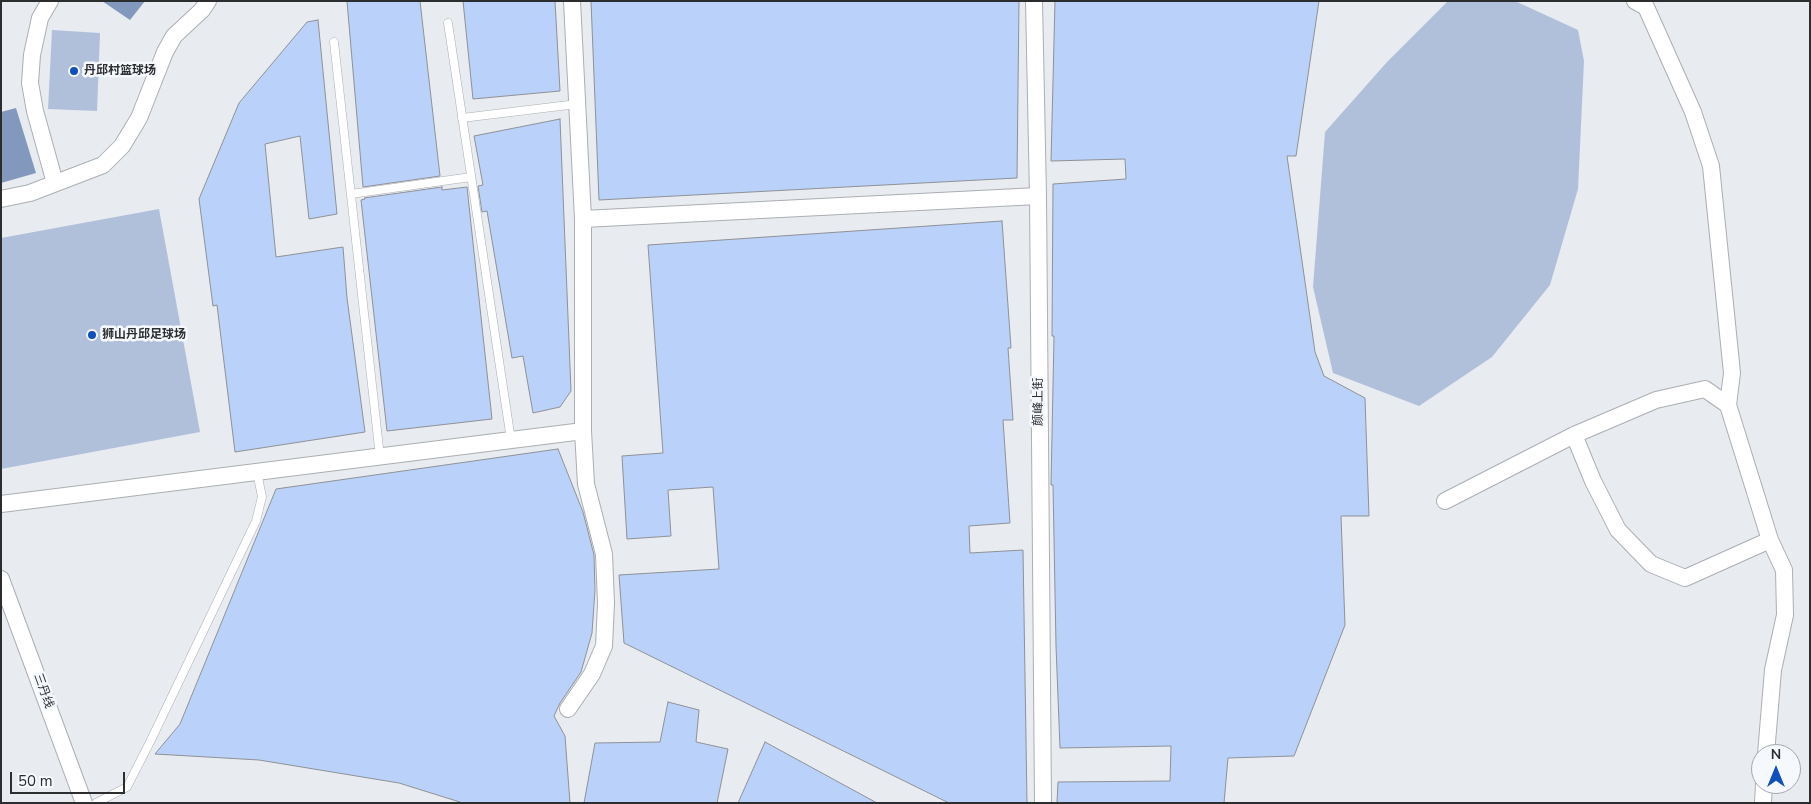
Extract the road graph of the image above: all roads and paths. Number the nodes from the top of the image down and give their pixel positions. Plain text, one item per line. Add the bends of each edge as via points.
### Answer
1 (50, 1) edge
2 (208, 1) edge
3 (572, 1) edge
4 (1034, 1) edge
5 (1634, 1) edge
6 (448, 23) dead end
7 (334, 42) dead end
8 (577, 104) junction
9 (462, 118) junction
10 (471, 177) junction
11 (55, 183) junction
12 (351, 194) junction
13 (1038, 196) junction
14 (1, 199) edge
15 (583, 219) junction
16 (1728, 405) junction
17 (583, 431) junction
18 (1574, 435) junction
19 (510, 440) junction
20 (380, 456) junction
21 (257, 472) junction
22 (1445, 501) dead end
23 (1, 504) edge
24 (1770, 540) junction
25 (1, 579) edge
26 (568, 709) dead end
27 (1767, 744) edge
28 (84, 803) edge
29 (96, 803) edge
30 (1043, 803) edge

1 - 11 street via 40,18 30,83
2 - 11 street via 174,36 139,118 122,146 103,166
3 - 8 street
4 - 13 street, 颜峰上街
5 - 16 street via 1646,6 1693,112 1711,166 1732,373
6 - 9 lane
7 - 12 lane
8 - 9 lane
8 - 15 street
9 - 10 lane
10 - 12 lane
10 - 19 lane
11 - 14 street
12 - 20 lane
13 - 15 street
13 - 30 street, 颜峰上街
15 - 17 street
16 - 18 street via 1705,389 1656,400
16 - 24 street
17 - 19 street
17 - 26 street via 586,484 604,554 604,646 592,674
18 - 22 street
18 - 24 street via 1618,530 1651,564 1685,578
19 - 20 street
20 - 21 street
21 - 23 street
21 - 29 lane via 262,497 256,521 150,742 127,787
24 - 27 street via 1784,570 1785,615 1773,670
25 - 28 street, 三丹线

